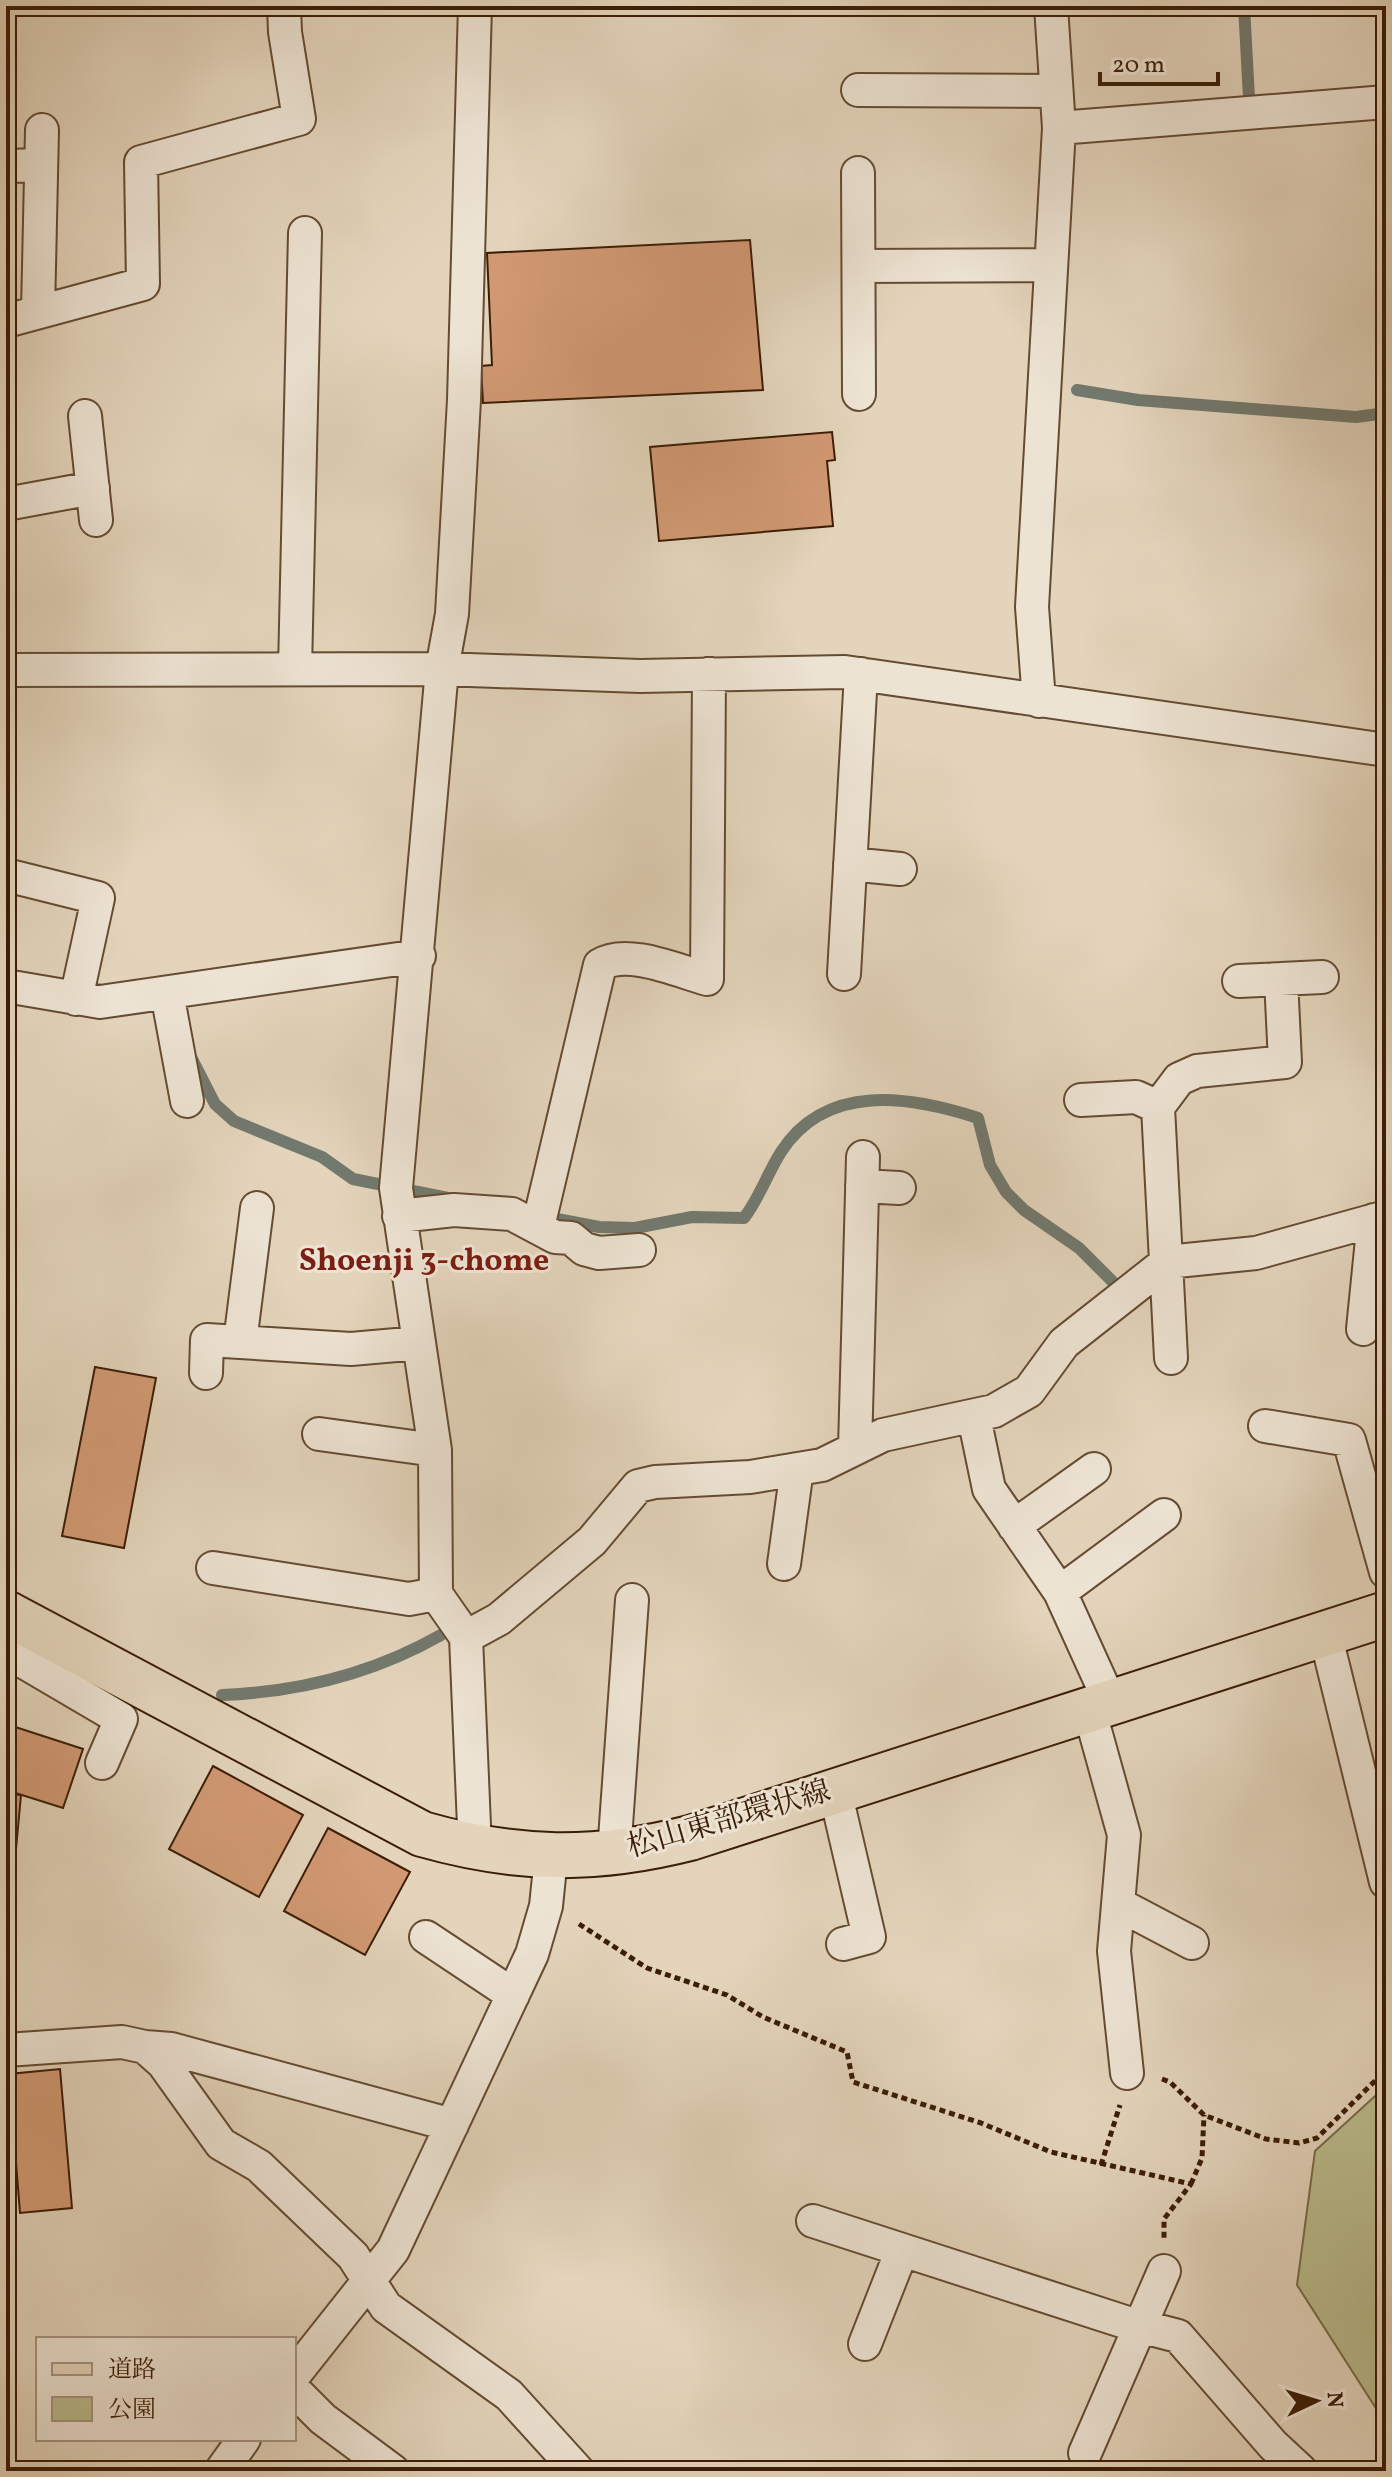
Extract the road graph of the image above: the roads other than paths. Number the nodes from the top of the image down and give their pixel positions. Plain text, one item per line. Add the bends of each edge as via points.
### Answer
1 (284, 6) edge
2 (475, 6) edge
3 (1051, 6) edge
4 (858, 90) dead end
5 (1056, 91) junction
6 (1386, 102) edge
7 (1059, 128) junction
8 (42, 130) dead end
9 (41, 165) junction
10 (6, 166) edge
11 (858, 173) dead end
12 (305, 233) dead end
13 (1051, 265) junction
14 (859, 266) junction
15 (38, 312) junction
16 (6, 321) edge
17 (859, 394) dead end
18 (85, 416) dead end
19 (93, 488) junction
20 (6, 504) edge
21 (96, 520) dead end
22 (295, 669) junction
23 (442, 669) junction
24 (6, 670) edge
25 (709, 674) junction
26 (861, 674) junction
27 (1039, 701) junction
28 (1386, 750) edge
29 (850, 864) junction
30 (900, 869) dead end
31 (6, 875) edge
32 (419, 956) junction
33 (844, 974) dead end
34 (1322, 977) dead end
35 (1281, 979) junction
36 (1239, 981) dead end
37 (6, 986) edge
38 (167, 993) junction
39 (76, 999) junction
40 (1081, 1100) dead end
41 (187, 1101) dead end
42 (1158, 1107) junction
43 (899, 1188) dead end
44 (257, 1208) dead end
45 (399, 1216) junction
46 (1380, 1219) edge
47 (538, 1227) junction
48 (639, 1250) dead end
49 (1167, 1262) junction
50 (1363, 1329) dead end
51 (240, 1342) junction
52 (419, 1343) junction
53 (1171, 1358) dead end
54 (206, 1373) dead end
55 (974, 1417) junction
56 (1265, 1426) dead end
57 (319, 1434) dead end
58 (855, 1448) junction
59 (435, 1450) junction
60 (797, 1469) junction
61 (1094, 1469) dead end
62 (1164, 1515) dead end
63 (1014, 1526) junction
64 (784, 1564) dead end
65 (213, 1568) dead end
66 (1386, 1572) edge
67 (1060, 1592) junction
68 (436, 1594) junction
69 (632, 1600) dead end
70 (1386, 1614) edge
71 (13, 1616) edge
72 (1325, 1633) junction
73 (466, 1637) junction
74 (1099, 1706) junction
75 (102, 1763) dead end
76 (835, 1791) junction
77 (475, 1849) junction
78 (614, 1853) junction
79 (551, 1857) junction
80 (1386, 1882) edge
81 (1120, 1905) junction
82 (426, 1937) dead end
83 (1192, 1943) dead end
84 (843, 1944) dead end
85 (513, 1995) junction
86 (145, 2047) junction
87 (6, 2050) edge
88 (1127, 2073) road end
89 (452, 2125) junction
90 (813, 2221) dead end
91 (902, 2250) junction
92 (1164, 2271) road end
93 (369, 2281) junction
94 (1138, 2326) junction
95 (865, 2344) dead end
96 (296, 2372) edge
97 (296, 2392) edge
98 (243, 2441) edge
99 (1085, 2453) dead end
100 (221, 2471) edge
101 (393, 2471) edge
102 (578, 2471) edge
103 (1301, 2471) edge

1 - 15 street via 299,119 141,162 143,284
2 - 23 street via 464,400 452,614
3 - 5 street
4 - 5 street
5 - 7 street
6 - 7 street
7 - 13 street
8 - 9 street
9 - 10 street
9 - 15 street
11 - 14 street
12 - 22 street
13 - 14 street
13 - 27 street via 1032,607
14 - 17 street
15 - 16 street
18 - 19 street
19 - 20 street
19 - 21 street
22 - 23 street
22 - 24 street
23 - 25 street
23 - 32 street
25 - 26 street
25 - 47 street via 707,979 628,959 600,965
26 - 27 street
26 - 29 street
27 - 28 street
29 - 30 street
29 - 33 street
31 - 39 street via 98,898
32 - 38 street
32 - 45 street via 396,1188
34 - 35 street
35 - 36 street
35 - 42 street via 1285,1062 1197,1071 1179,1079
37 - 39 street
38 - 39 street via 100,1002
38 - 41 street
40 - 42 street via 1136,1097
42 - 49 street
43 - 58 street via 862,1172
44 - 51 street
45 - 47 street via 454,1210 512,1214
45 - 52 street
46 - 49 street via 1256,1253
46 - 50 street
47 - 48 street via 599,1253
49 - 53 street
49 - 55 street via 1064,1343 1029,1391 1013,1403
51 - 52 street via 351,1349
51 - 54 street via 207,1340
52 - 59 street
55 - 58 street via 883,1435
55 - 63 street via 989,1489
56 - 66 street via 1349,1440
57 - 59 street
58 - 60 street via 822,1465
59 - 68 street
60 - 64 street
60 - 73 street via 638,1486 592,1541 499,1619
61 - 63 street
62 - 67 street
63 - 67 street
65 - 68 street via 409,1599
67 - 74 street
68 - 73 street
69 - 78 street
70 - 72 main road, 松山東部環状線
71 - 75 street via 7,1652 121,1719
71 - 77 main road, 松山東部環状線 via 422,1834
72 - 74 main road, 松山東部環状線
72 - 80 street
73 - 77 street
74 - 76 main road, 松山東部環状線
74 - 81 street via 1124,1835
76 - 78 main road, 松山東部環状線 via 690,1838
76 - 84 street via 869,1937
77 - 79 main road, 松山東部環状線
78 - 79 main road, 松山東部環状線
79 - 85 street via 546,1906
81 - 83 street
81 - 88 street via 1114,1951
82 - 85 street
85 - 89 street
86 - 87 street via 122,2042
86 - 89 street via 171,2049
86 - 93 street via 163,2063 221,2144 259,2166 353,2256
89 - 93 street via 393,2250
90 - 91 street
91 - 94 street
91 - 95 street
92 - 94 street
93 - 96 street
93 - 102 street via 386,2307 509,2395
94 - 99 street
94 - 103 street via 1178,2336
97 - 101 street
98 - 100 street

